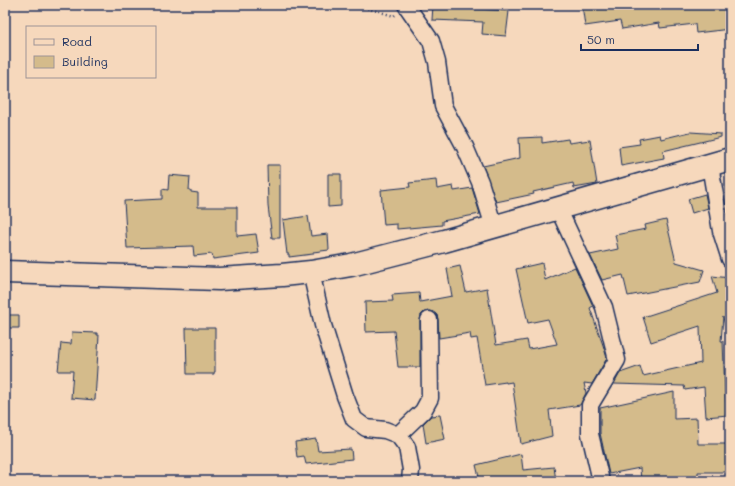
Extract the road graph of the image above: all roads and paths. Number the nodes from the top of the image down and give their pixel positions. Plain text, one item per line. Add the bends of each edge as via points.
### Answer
1 (356, 5) edge
2 (406, 5) edge
3 (720, 162) edge
4 (558, 208) junction
5 (494, 227) junction
6 (730, 259) edge
7 (5, 272) edge
8 (311, 272) junction
9 (429, 320) dead end
10 (398, 435) junction
11 (410, 481) edge
12 (601, 481) edge

1 - 2 path via 394,16
2 - 5 street via 431,41 437,62 443,106 466,147
3 - 4 main road
3 - 6 street via 714,181 721,231
4 - 5 main road
4 - 12 street via 604,307 617,360 590,405 590,434
5 - 8 main road via 391,256
7 - 8 main road via 219,279
8 - 10 street via 323,325 354,419 366,428 385,430
9 - 10 street via 430,398 423,411
10 - 11 street via 407,447

